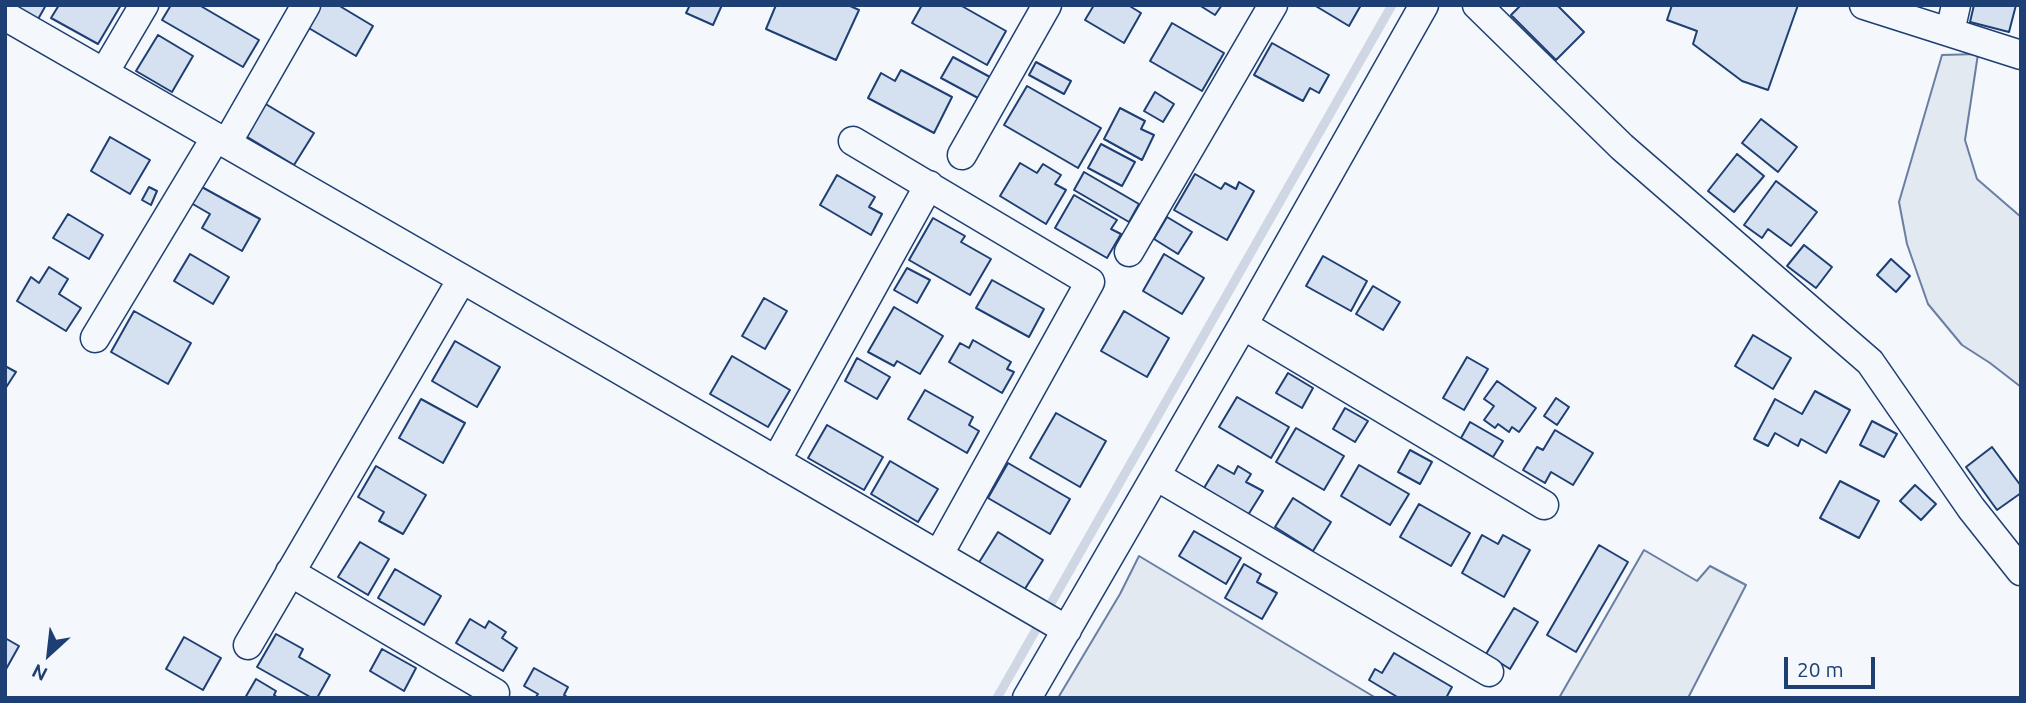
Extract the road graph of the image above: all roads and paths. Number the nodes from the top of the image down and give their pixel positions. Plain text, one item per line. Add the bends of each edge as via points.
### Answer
1 (144, 5) edge
2 (306, 5) edge
3 (1047, 5) edge
4 (1273, 5) edge
5 (1424, 5) edge
6 (1477, 5) edge
7 (1864, 5) edge
8 (5, 16) edge
9 (1953, 19) edge
10 (2021, 55) edge
11 (104, 73) junction
12 (222, 140) junction
13 (853, 141) dead end
14 (962, 155) dead end
15 (929, 185) junction
16 (1129, 252) dead end
17 (462, 279) junction
18 (1243, 324) junction
19 (95, 338) dead end
20 (776, 461) junction
21 (1156, 476) junction
22 (1544, 505) dead end
23 (939, 554) junction
24 (2021, 571) edge
25 (290, 572) junction
26 (1050, 620) junction
27 (248, 645) dead end
28 (1489, 672) dead end
29 (495, 692) dead end
30 (1027, 698) edge

1 - 11 street
2 - 12 street
3 - 14 street
4 - 16 street
5 - 18 street
6 - 24 street via 1622,147 1870,362 1971,508
7 - 9 street
8 - 11 street
9 - 10 street
11 - 12 street
12 - 17 street
12 - 19 street
13 - 15 street
15 - 20 street
15 - 23 street via 1090,282
17 - 20 street
17 - 25 street
18 - 21 street
18 - 22 street
20 - 23 street
21 - 26 street
21 - 28 street
23 - 26 street
25 - 27 street
25 - 29 street
26 - 30 street

